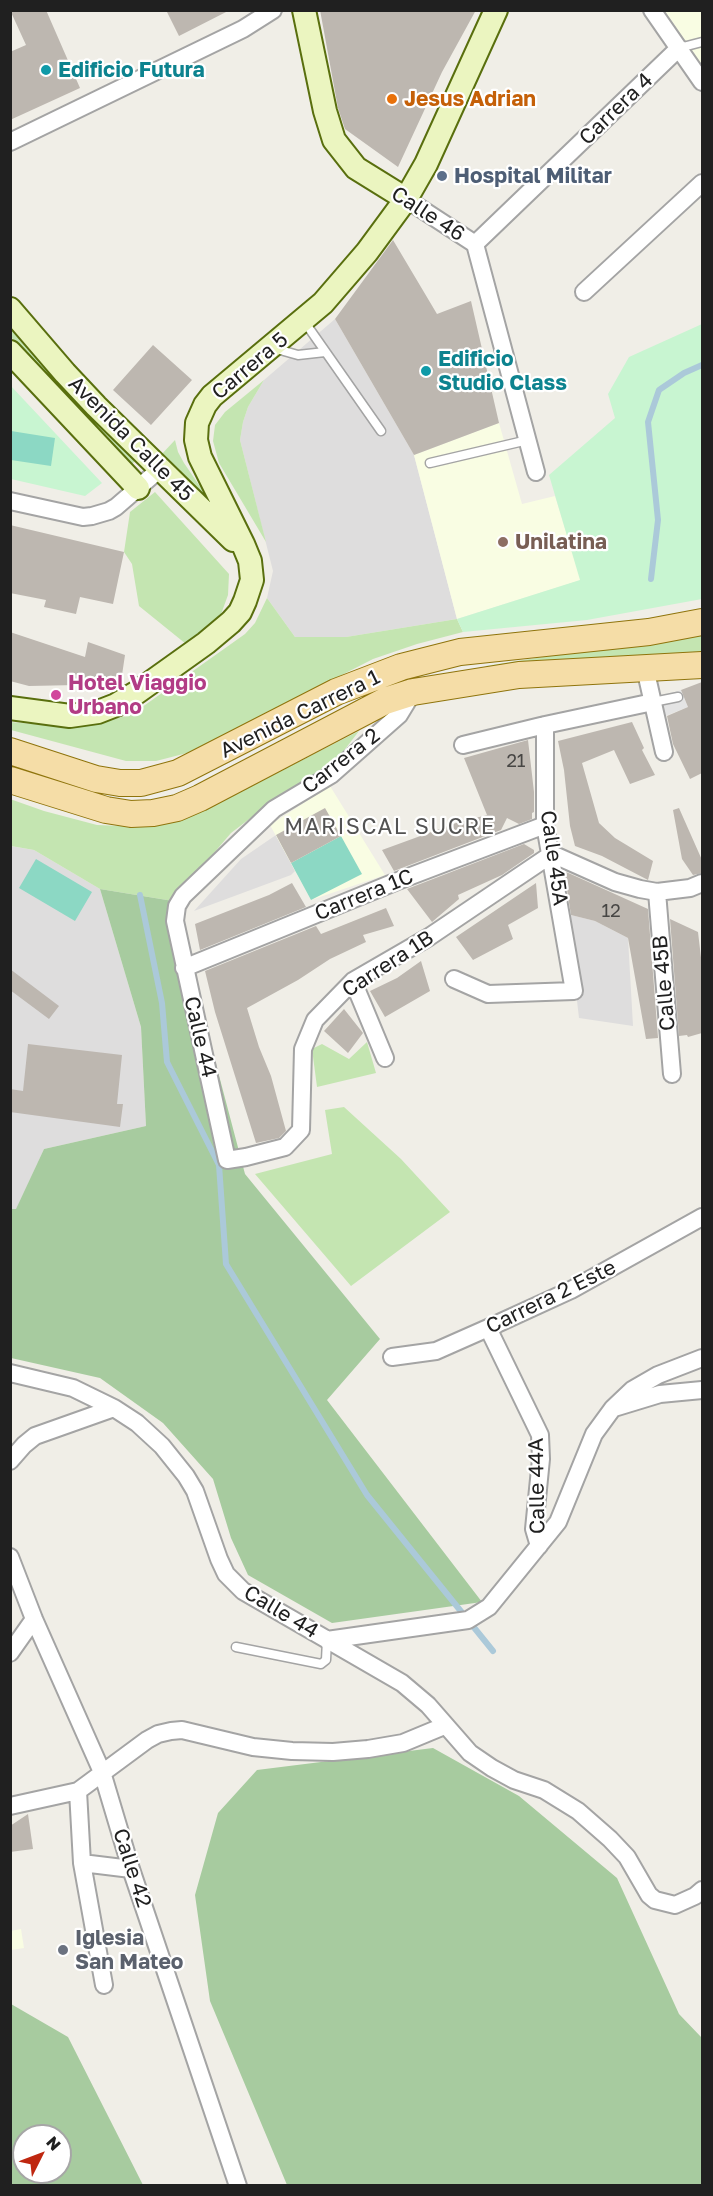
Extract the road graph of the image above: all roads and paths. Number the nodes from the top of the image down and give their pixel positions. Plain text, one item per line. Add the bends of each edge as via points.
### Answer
1 (273, 10) edge
2 (304, 10) edge
3 (496, 10) edge
4 (652, 10) edge
5 (702, 42) edge
6 (679, 48) junction
7 (702, 82) edge
8 (10, 142) edge
9 (702, 183) edge
10 (406, 199) junction
11 (475, 244) junction
12 (584, 292) dead end
13 (10, 309) edge
14 (304, 320) junction
15 (271, 347) junction
16 (10, 352) edge
17 (325, 352) junction
18 (381, 431) dead end
19 (528, 440) junction
20 (430, 463) dead end
21 (160, 469) junction
22 (536, 471) dead end
23 (138, 488) junction
24 (10, 501) edge
25 (251, 569) junction
26 (702, 622) edge
27 (702, 665) edge
28 (645, 668) junction
29 (412, 692) junction
30 (678, 697) dead end
31 (653, 702) junction
32 (10, 708) edge
33 (545, 724) junction
34 (463, 746) dead end
35 (10, 751) edge
36 (664, 752) dead end
37 (10, 780) edge
38 (545, 825) junction
39 (552, 854) junction
40 (702, 883) edge
41 (657, 892) junction
42 (183, 896) joint
43 (184, 968) junction
44 (454, 979) dead end
45 (353, 981) junction
46 (386, 1058) dead end
47 (672, 1074) dead end
48 (246, 1157) joint
49 (702, 1216) edge
50 (488, 1328) junction
51 (392, 1357) dead end
52 (702, 1358) edge
53 (10, 1373) edge
54 (702, 1390) edge
55 (114, 1408) junction
56 (613, 1408) junction
57 (10, 1461) edge
58 (539, 1546) junction
59 (10, 1557) edge
60 (34, 1618) junction
61 (327, 1640) junction
62 (236, 1647) dead end
63 (10, 1653) edge
64 (444, 1726) junction
65 (102, 1772) junction
66 (78, 1791) junction
67 (10, 1806) edge
68 (82, 1863) junction
69 (131, 1869) junction
70 (702, 1890) edge
71 (104, 1985) dead end
72 (238, 2186) edge

1 - 8 street via 243,29
2 - 10 street, Calle 46 via 334,140 356,168
3 - 10 street, Carrera 5 via 444,128
4 - 6 street
5 - 6 lane
6 - 7 street
6 - 11 street, Carrera 4
9 - 12 street
10 - 11 street, Calle 46
10 - 14 street, Carrera 5 via 342,282
11 - 19 street, Calle 46
13 - 21 street, Avenida Calle 45 via 80,390
14 - 15 street, Carrera 5
14 - 17 lane
15 - 17 lane via 298,355
15 - 25 street, Carrera 5 via 212,396 196,432 210,482 243,544
16 - 23 street, Avenida Calle 45
17 - 18 lane
19 - 20 lane
19 - 22 street, Calle 46
21 - 23 street
21 - 25 street, Avenida Calle 45 via 238,545
23 - 24 street via 109,511 83,517
25 - 32 street, Carrera 5 via 245,602 231,622 116,705 70,716
26 - 35 main road, Avenida Carrera 1 via 649,632 460,652 401,667 336,692 178,772 141,783 96,779
27 - 28 main road, Avenida Carrera 1
28 - 29 main road, Avenida Carrera 1 via 519,675
28 - 31 street
29 - 37 main road, Avenida Carrera 1 via 385,701 177,808 142,813 106,810
29 - 42 street, Carrera 2 via 399,715 331,775 274,809
30 - 31 lane
31 - 33 street
31 - 36 street
33 - 34 street
33 - 38 street, Calle 45A
38 - 39 street, Calle 45A
38 - 43 street, Carrera 1C
39 - 41 street via 615,882
39 - 44 street, Calle 45A via 574,991 488,994
39 - 45 street, Carrera 1B via 429,938
40 - 41 street
41 - 47 street, Calle 45B
42 - 43 street, Calle 44 via 175,921
43 - 48 street, Calle 44 via 227,1160
45 - 46 street
45 - 48 street, Carrera 1B via 315,1020 303,1048 301,1130 285,1147
49 - 50 street, Carrera 2 Este via 571,1290
50 - 51 street, Carrera 2 Este via 436,1351
50 - 58 street, Calle 44A via 540,1435 542,1459 534,1529
52 - 56 street via 658,1375 632,1390
53 - 55 street, Calle 44 via 72,1388
54 - 56 street via 660,1394
55 - 57 street via 35,1436
55 - 61 street, Calle 44 via 162,1446 186,1476 231,1579 253,1599
56 - 58 street via 594,1434 558,1522
58 - 61 street via 489,1607 468,1620
59 - 60 street, Calle 42
60 - 63 street
60 - 65 street, Calle 42
61 - 62 lane via 326,1660 321,1664
61 - 64 street, Calle 44 via 414,1692
64 - 65 street via 403,1743 333,1752 253,1747 182,1730 171,1731 147,1740
64 - 70 street, Calle 44 via 470,1753 492,1768 544,1790 578,1811 627,1857 649,1895 675,1905
65 - 66 street
65 - 69 street, Calle 42
66 - 67 street
66 - 68 street
68 - 69 street
68 - 71 street
69 - 72 street, Calle 42

